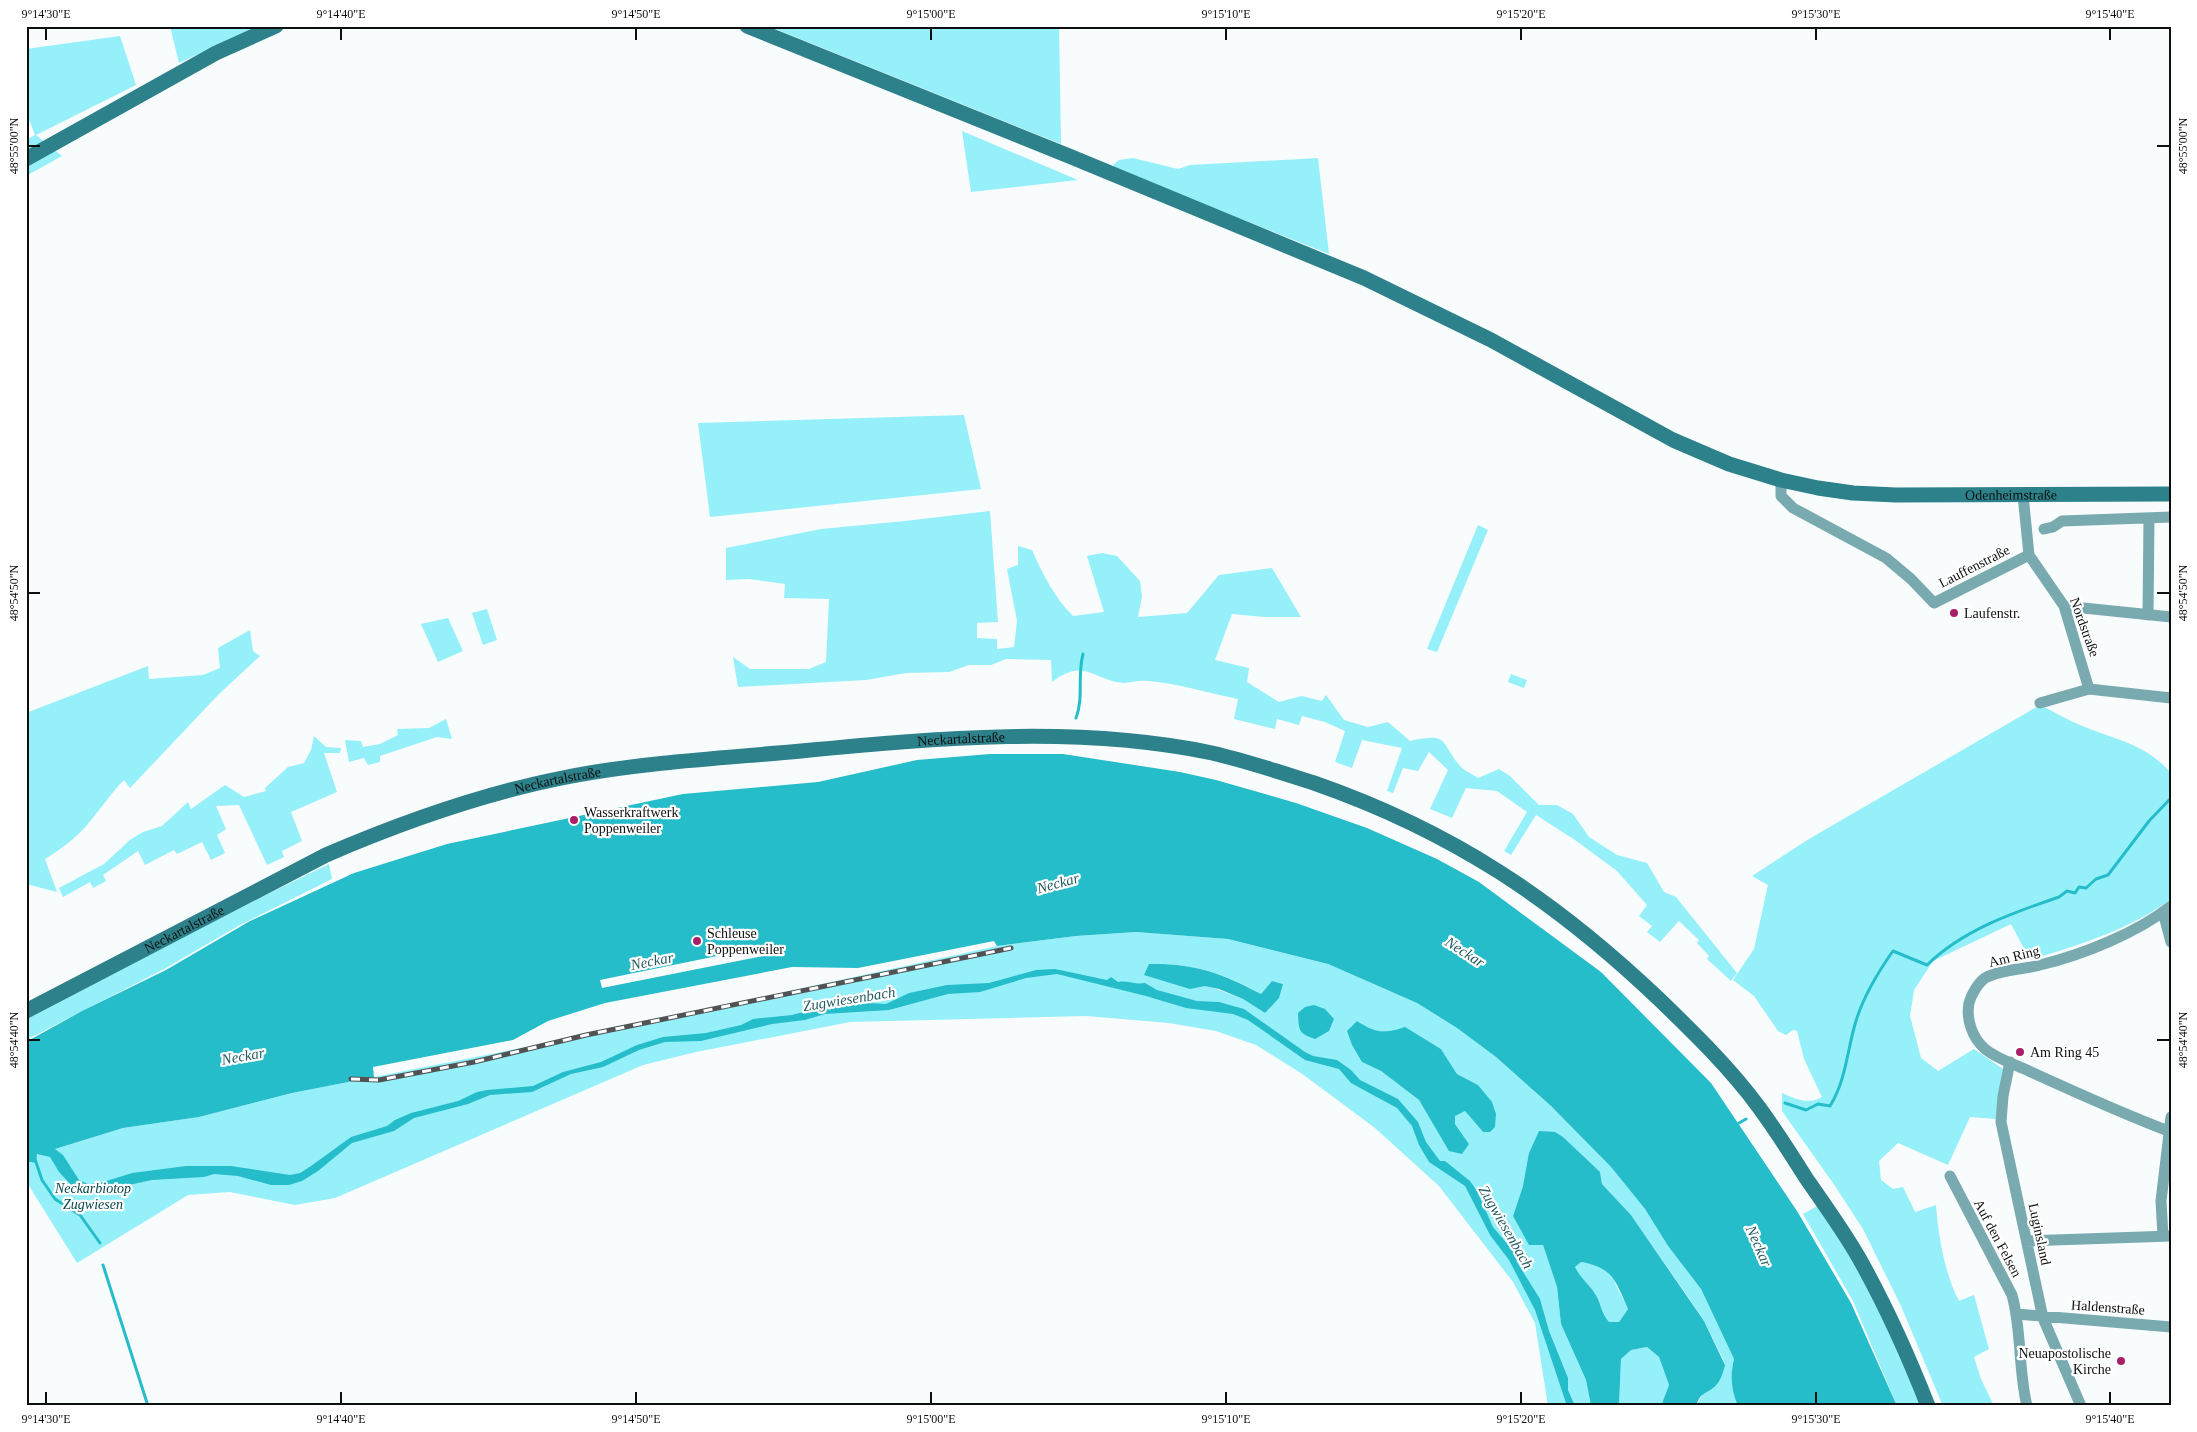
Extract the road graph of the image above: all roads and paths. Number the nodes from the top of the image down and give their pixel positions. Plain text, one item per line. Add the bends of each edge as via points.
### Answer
1 (276, 26) edge
2 (747, 26) edge
3 (26, 159) edge
4 (1781, 480) junction
5 (2023, 494) junction
6 (2171, 494) edge
7 (2171, 517) edge
8 (2149, 518) junction
9 (2044, 529) dead end
10 (2028, 555) junction
11 (2064, 606) junction
12 (2148, 614) junction
13 (2171, 617) edge
14 (2089, 689) junction
15 (2171, 698) edge
16 (2040, 703) dead end
17 (2167, 909) edge
18 (2171, 942) edge
19 (26, 1011) edge
20 (2010, 1062) junction
21 (2171, 1117) edge
22 (2170, 1132) edge
23 (1950, 1176) dead end
24 (2167, 1236) edge
25 (2027, 1241) junction
26 (2017, 1314) junction
27 (2043, 1318) junction
28 (2171, 1327) edge
29 (1928, 1406) edge
30 (2027, 1406) edge
31 (2081, 1406) edge

1 - 3 main road via 216,53
2 - 4 main road, Odenheimstraße via 1364,278 1491,340 1673,440 1729,464
4 - 5 main road, Odenheimstraße via 1852,493
4 - 10 street, Lauffenstraße via 1781,496 1793,508 1886,558 1934,603
5 - 6 main road, Odenheimstraße
5 - 10 street
7 - 8 street, Odenheimstraße
8 - 9 street, Odenheimstraße via 2062,521
8 - 12 street
10 - 11 street, Nordstraße
11 - 12 street
11 - 14 street, Nordstraße
12 - 13 street
14 - 15 street
14 - 16 street
17 - 18 street
17 - 20 street, Am Ring via 2122,935 2076,954 1983,979 1969,1002 1972,1031 1985,1050
19 - 29 main road, Neckartalstraße via 326,856 451,807 534,784 608,770 905,741 1076,736 1209,752 1250,762 1364,800 1401,816 1503,873 1563,915 1612,956 1701,1041 1755,1102 1857,1255 1902,1342
20 - 22 street, Am Ring
20 - 25 street, Luginsland via 2000,1122
21 - 22 street
22 - 24 street via 2161,1201
23 - 26 street, Auf den Felsen via 2012,1295
24 - 25 street
25 - 27 street, Luginsland
26 - 27 street
26 - 30 street, Auf den Felsen
27 - 28 street, Haldenstraße
27 - 31 street, Luginsland

